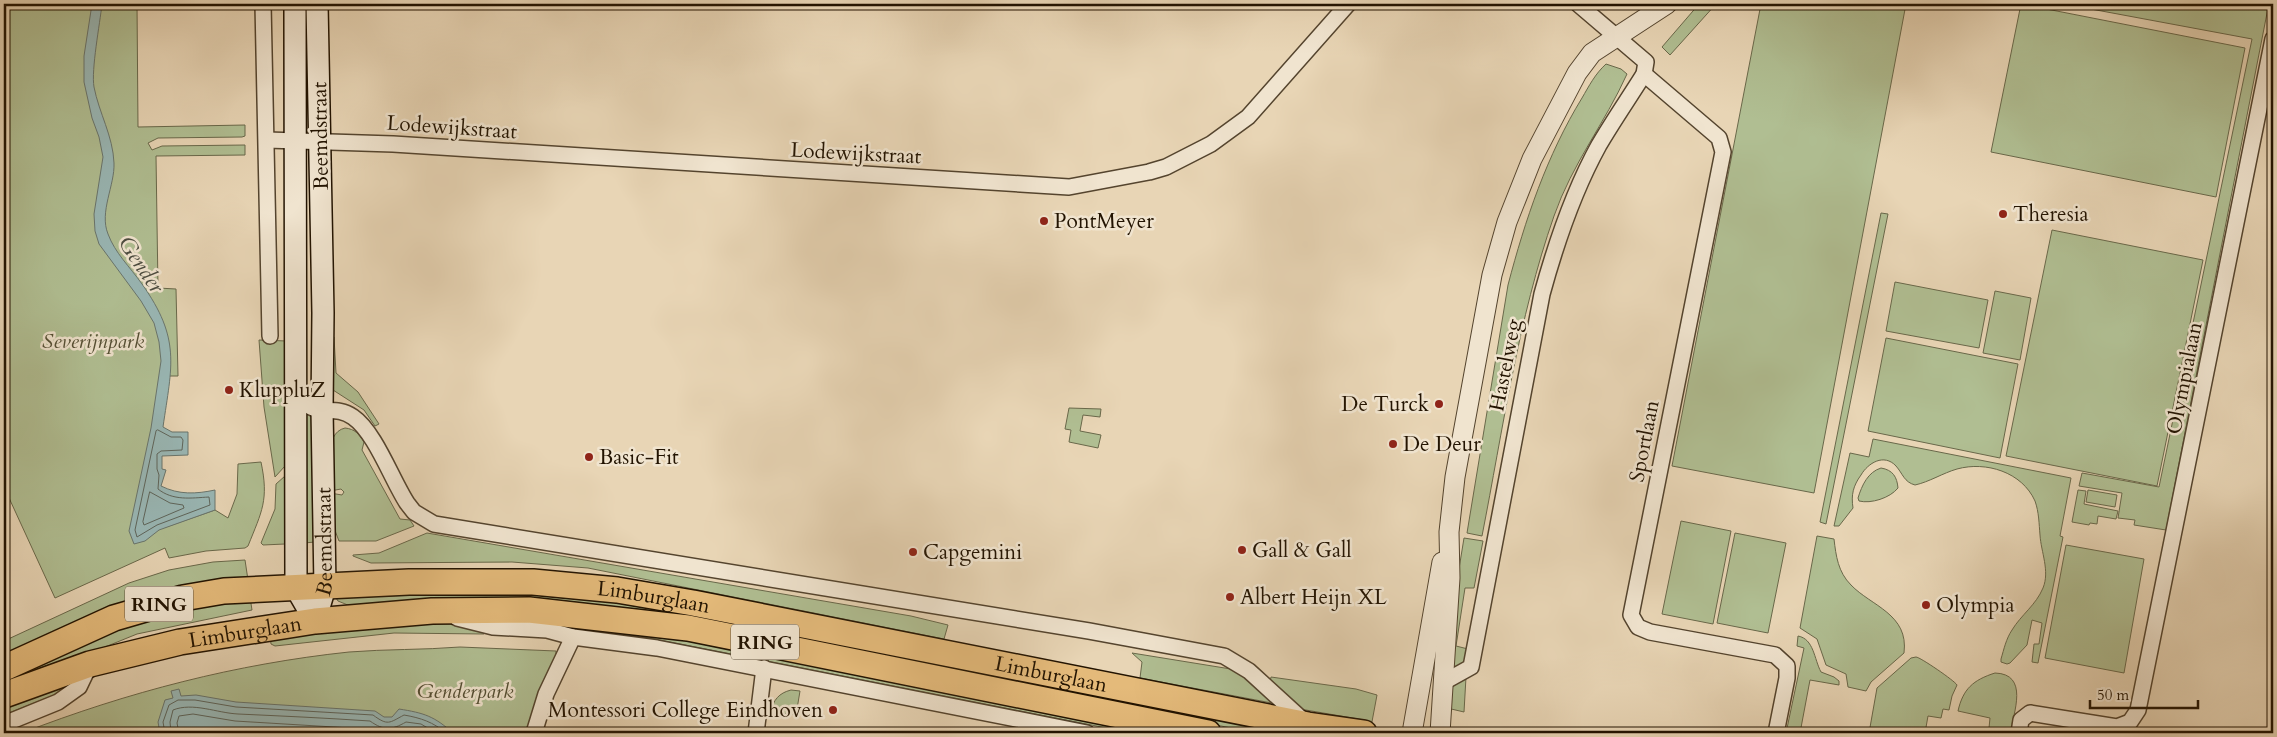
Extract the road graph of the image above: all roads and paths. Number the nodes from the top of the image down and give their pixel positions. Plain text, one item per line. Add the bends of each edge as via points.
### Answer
1 (264, 4) edge
2 (295, 4) edge
3 (317, 4) edge
4 (1348, 4) edge
5 (1578, 4) edge
6 (1667, 4) edge
7 (1617, 35) junction
8 (2273, 39) edge
9 (1645, 68) junction
10 (267, 140) junction
11 (295, 140) junction
12 (321, 140) junction
13 (270, 336) dead end
14 (295, 388) junction
15 (322, 409) junction
16 (1449, 532) junction
17 (325, 586) junction
18 (296, 588) junction
19 (432, 611) junction
20 (315, 621) junction
21 (573, 636) junction
22 (90, 664) junction
23 (4, 668) edge
24 (764, 668) junction
25 (1444, 682) junction
26 (4, 695) edge
27 (4, 724) edge
28 (1308, 724) junction
29 (2135, 728) edge
30 (534, 733) edge
31 (756, 733) edge
32 (1087, 733) edge
33 (1208, 733) edge
34 (1364, 733) edge
35 (1412, 733) edge
36 (1440, 733) edge
37 (1776, 733) edge
38 (2019, 733) edge

1 - 10 street
2 - 11 main road, Beemdstraat
3 - 12 main road, Beemdstraat
4 - 12 street, Lodewijkstraat via 1248,117 1211,144 1150,172 1069,187
5 - 7 street, Sportlaan
6 - 7 street, Hastelweg
7 - 9 street, Sportlaan
7 - 16 street, Hastelweg via 1592,53 1577,73 1532,160 1507,222 1492,275 1464,422 1454,476
8 - 29 street, Olympialaan
9 - 25 street, Hastelweg via 1578,187 1554,251 1542,294 1470,667
9 - 37 street, Sportlaan via 1719,138 1723,152 1631,615 1638,627 1650,632 1775,655 1787,666
10 - 11 street, Beemdstraat
10 - 13 street
11 - 12 street, Lodewijkstraat
11 - 14 main road, Beemdstraat
12 - 15 main road, Beemdstraat
14 - 15 street, Limburglaan via 308,406 314,410
14 - 18 main road, Beemdstraat
15 - 17 main road, Beemdstraat
15 - 28 street, Limburglaan via 336,409 354,418 373,440 414,512 442,527 1089,631 1224,656 1249,671
16 - 25 street, Hastelweg via 1450,578
16 - 35 street, Hastelweg via 1437,581
17 - 18 main road, Limburglaan / RING
17 - 20 main road, Beemdstraat
17 - 28 main road, Limburglaan / RING via 533,582 616,590 702,604
18 - 20 main road, Beemdstraat
18 - 23 main road, Limburglaan / RING via 224,591 146,607 106,621
19 - 20 main road, Limburglaan / RING
19 - 21 street, Limburglaan via 492,627 547,630
19 - 33 main road, Limburglaan / RING via 529,610 688,628
20 - 22 main road, Limburglaan / RING via 180,642
21 - 24 street, Limburglaan
21 - 30 street via 546,694
22 - 26 main road, Limburglaan / RING
22 - 27 street via 79,687 58,702
24 - 31 street
24 - 32 street, Limburglaan
25 - 36 street, Hastelweg
28 - 34 main road, Limburglaan / RING
29 - 38 street, Olympialaan via 2030,713 2021,720

